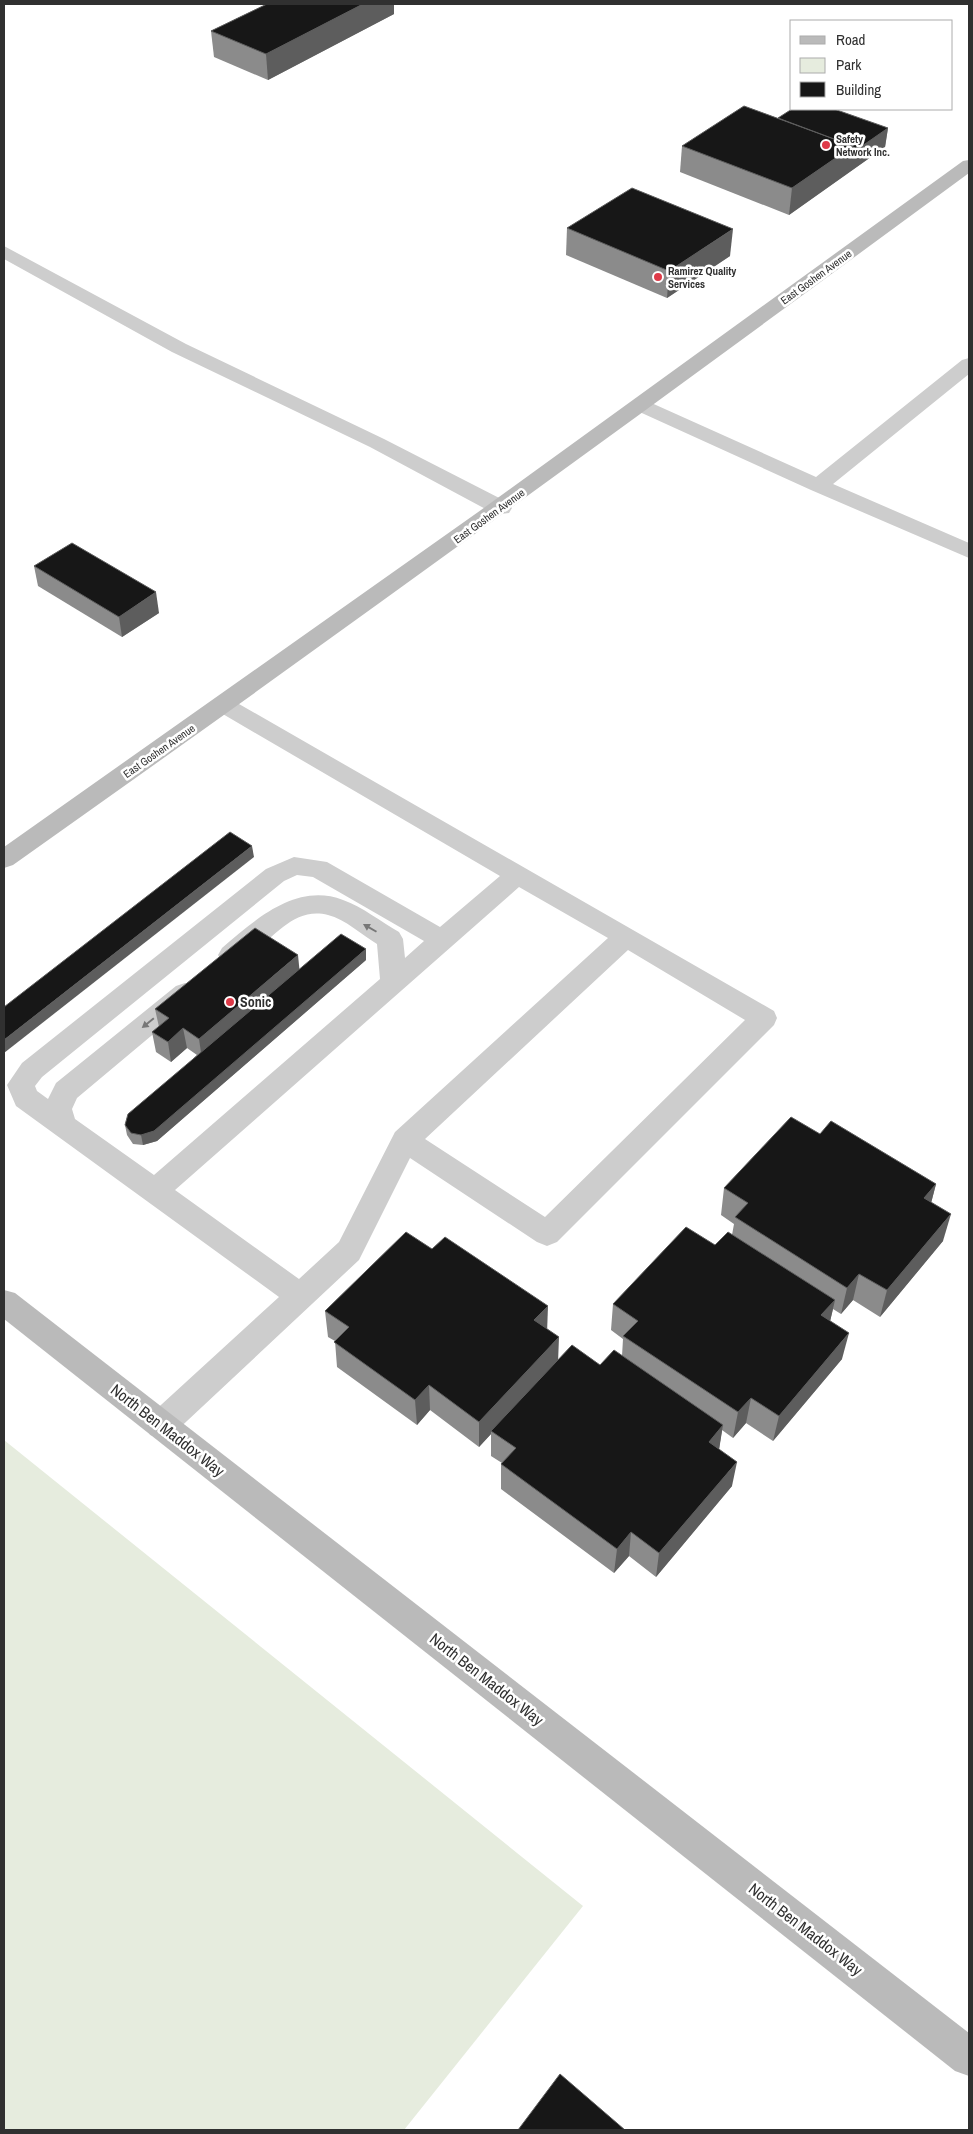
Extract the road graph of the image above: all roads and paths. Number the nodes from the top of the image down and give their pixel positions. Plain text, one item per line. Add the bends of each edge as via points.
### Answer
1 (969, 165) edge
2 (4, 252) edge
3 (969, 364) edge
4 (640, 405) junction
5 (818, 486) junction
6 (501, 508) junction
7 (969, 551) edge
8 (224, 705) junction
9 (4, 859) edge
10 (517, 875) junction
11 (626, 937) junction
12 (442, 940) junction
13 (394, 982) junction
14 (64, 1127) junction
15 (405, 1140) junction
16 (154, 1192) junction
17 (300, 1296) junction
18 (4, 1302) edge
19 (161, 1425) junction
20 (969, 2057) edge

1 - 4 street, East Goshen Avenue
2 - 6 lane via 179,348 377,443
3 - 5 lane
4 - 5 lane
4 - 6 street, East Goshen Avenue
5 - 7 lane
6 - 8 street, East Goshen Avenue
8 - 9 street, East Goshen Avenue
8 - 10 lane
10 - 11 lane
10 - 12 lane
11 - 15 lane
11 - 15 lane via 764,1018 547,1234
12 - 13 lane
12 - 14 lane via 318,868 294,866 276,875 32,1070 21,1085 26,1098
13 -> 14 lane via 390,939 332,906 302,906 277,917 66,1091 58,1109
13 - 16 lane
14 - 16 lane
15 - 17 lane via 349,1251
16 - 17 lane
17 - 19 lane
18 - 19 street, North Ben Maddox Way
19 - 20 street, North Ben Maddox Way

